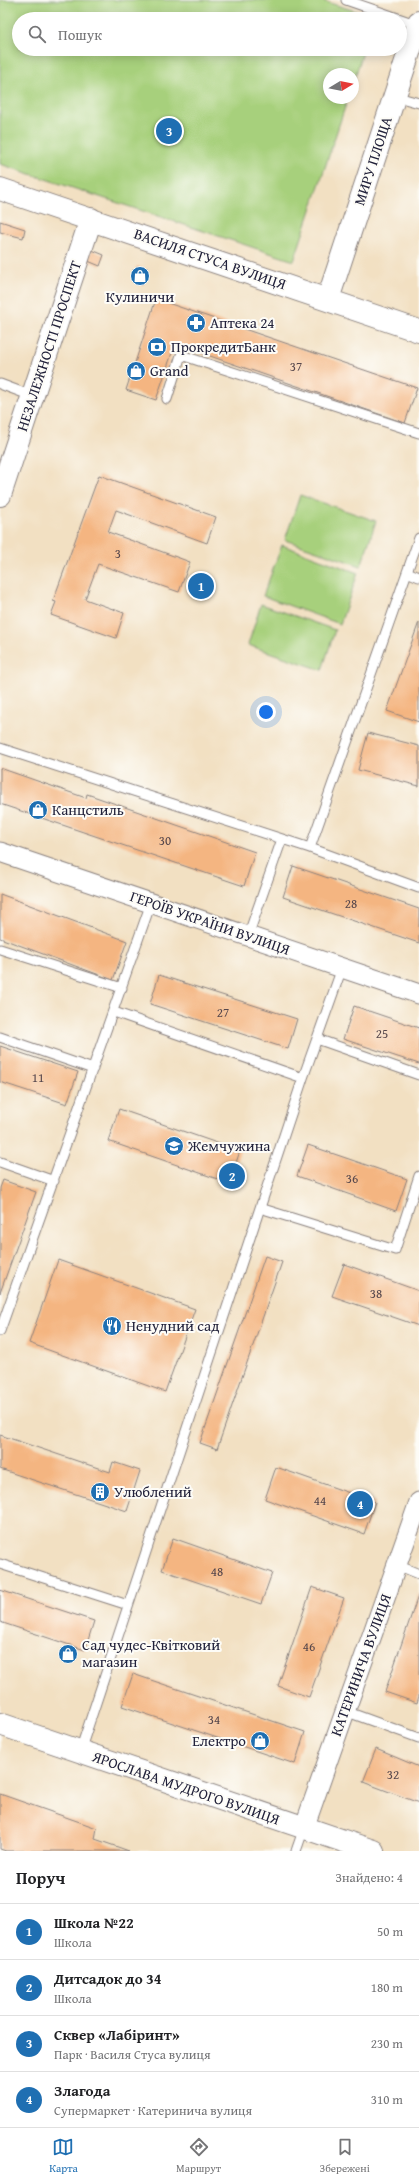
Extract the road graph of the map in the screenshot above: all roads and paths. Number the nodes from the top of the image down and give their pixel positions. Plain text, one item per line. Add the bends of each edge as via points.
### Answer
1 (346, 0) edge
2 (382, 12) edge
3 (407, 20) edge
4 (419, 24) edge
5 (394, 96) junction
6 (419, 103) edge
7 (0, 189) edge
8 (91, 219) junction
9 (328, 299) junction
10 (419, 331) edge
11 (0, 384) edge
12 (32, 396) junction
13 (167, 399) dead end
14 (419, 433) edge
15 (0, 495) edge
16 (419, 538) edge
17 (407, 572) junction
18 (419, 577) edge
19 (0, 748) edge
20 (282, 839) junction
21 (310, 848) junction
22 (0, 852) edge
23 (419, 888) edge
24 (152, 903) junction
25 (248, 936) junction
26 (0, 949) edge
27 (342, 968) junction
28 (122, 988) junction
29 (419, 994) edge
30 (114, 1012) junction
31 (0, 1037) edge
32 (317, 1039) junction
33 (93, 1069) junction
34 (419, 1075) edge
35 (303, 1078) junction
36 (0, 1162) edge
37 (419, 1176) edge
38 (54, 1181) junction
39 (260, 1208) junction
40 (0, 1331) edge
41 (419, 1502) edge
42 (0, 1564) edge
43 (397, 1565) junction
44 (419, 1574) edge
45 (128, 1605) junction
46 (345, 1711) junction
47 (0, 1724) edge
48 (418, 1734) edge
49 (80, 1751) junction
50 (304, 1828) junction
51 (296, 1851) edge
52 (373, 1851) edge

1 - 2 lane
3 - 4 lane
4 - 5 street, МИРУ ПЛОЩА
5 - 6 lane
5 - 9 street, МИРУ ПЛОЩА
7 - 8 street, ВАСИЛЯ СТУСА ВУЛИЦЯ
8 - 9 street, ВАСИЛЯ СТУСА ВУЛИЦЯ
8 - 12 street, НЕЗАЛЕЖНОСТІ ПРОСПЕКТ
9 - 10 street, ВАСИЛЯ СТУСА ВУЛИЦЯ
11 - 12 lane
12 - 15 street, НЕЗАЛЕЖНОСТІ ПРОСПЕКТ
13 - 14 lane via 181,355
16 - 17 lane
17 - 18 lane
17 - 21 lane
19 - 20 lane
20 - 21 lane
20 - 25 lane
21 - 23 lane
22 - 24 street, ГЕРОЇВ УКРАЇНИ ВУЛИЦЯ
24 - 25 street, ГЕРОЇВ УКРАЇНИ ВУЛИЦЯ
24 - 28 lane
25 - 27 street, ГЕРОЇВ УКРАЇНИ ВУЛИЦЯ
26 - 28 lane
27 - 29 street, ГЕРОЇВ УКРАЇНИ ВУЛИЦЯ
27 - 32 lane
28 - 30 lane
30 - 33 lane
30 - 35 lane
31 - 33 lane
32 - 34 lane
32 - 35 lane
33 - 38 lane
35 - 39 lane
36 - 38 lane
37 - 39 lane via 395,1250
38 - 40 lane
39 - 45 lane
41 - 43 street, КАТЕРИНИЧА ВУЛИЦЯ
42 - 45 lane
43 - 44 lane
43 - 46 street, КАТЕРИНИЧА ВУЛИЦЯ
45 - 49 lane
46 - 48 lane
46 - 50 street, КАТЕРИНИЧА ВУЛИЦЯ
47 - 49 street, ЯРОСЛАВА МУДРОГО ВУЛИЦЯ
49 - 50 street, ЯРОСЛАВА МУДРОГО ВУЛИЦЯ
50 - 51 lane
50 - 52 street, ЯРОСЛАВА МУДРОГО ВУЛИЦЯ

